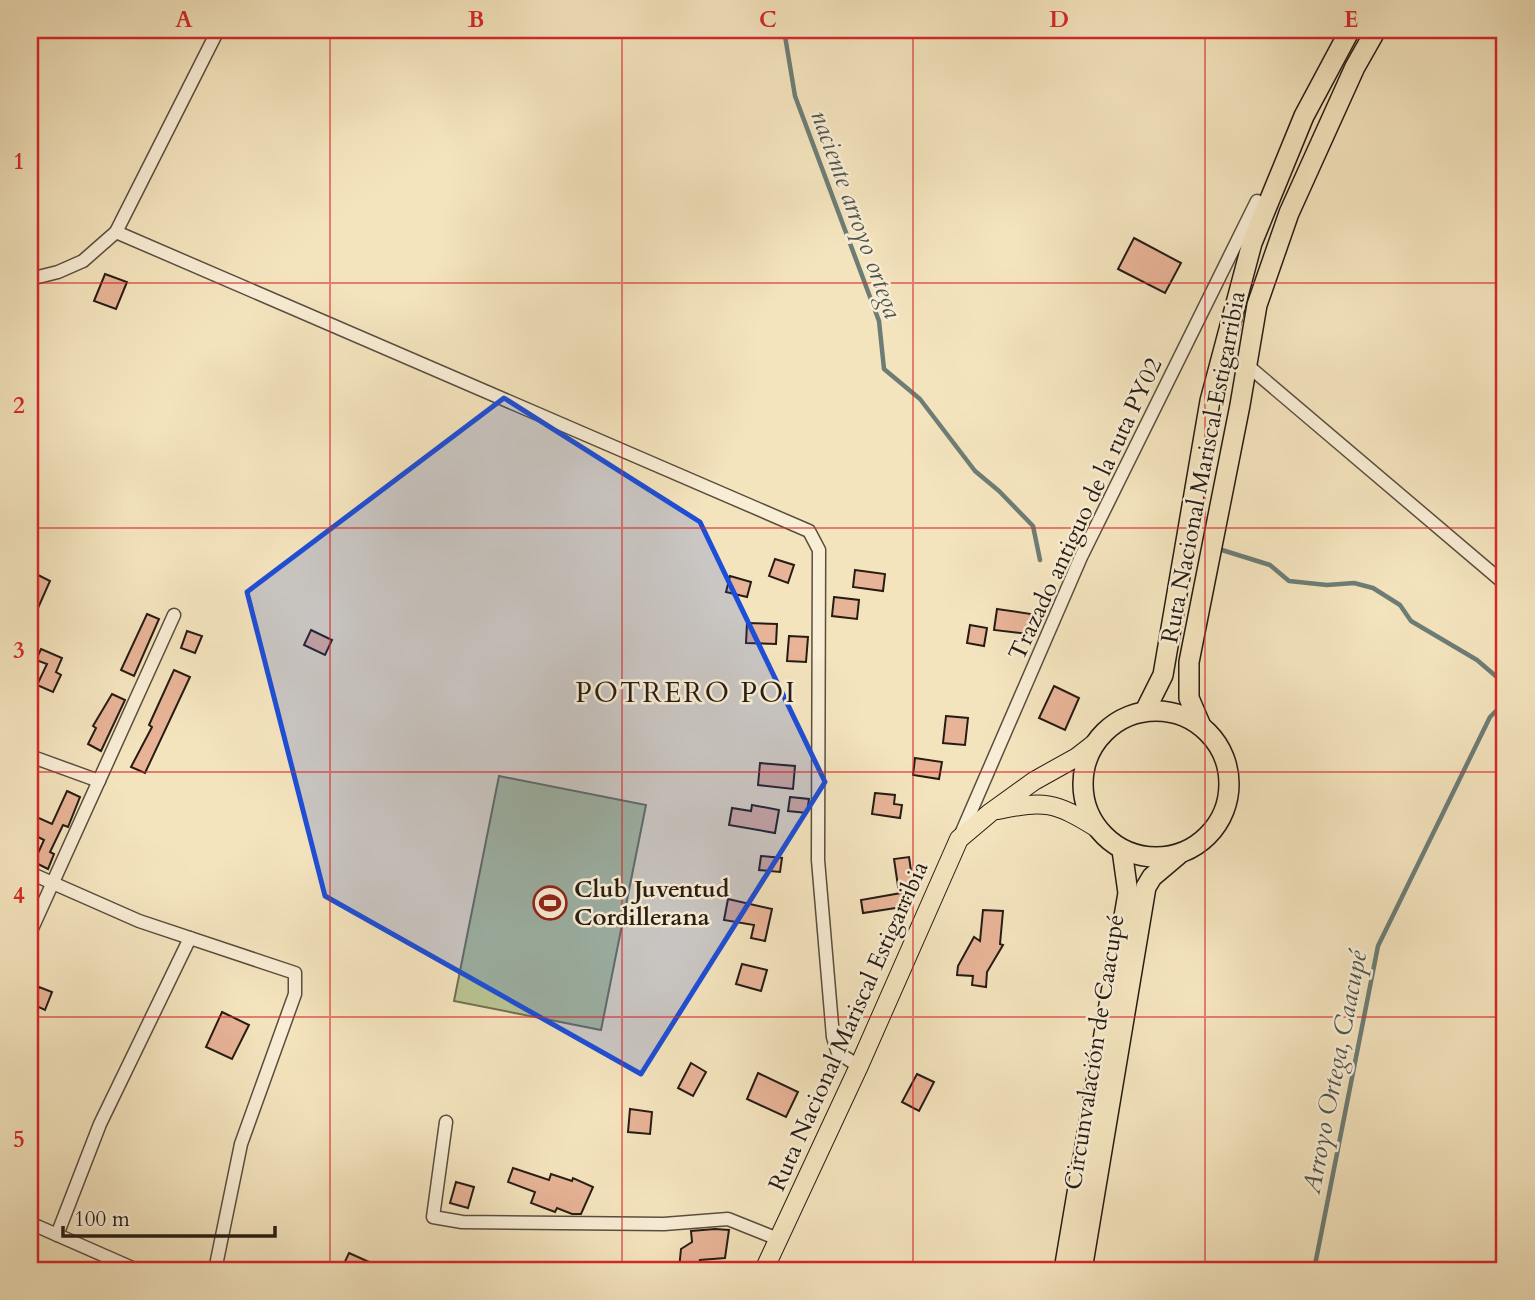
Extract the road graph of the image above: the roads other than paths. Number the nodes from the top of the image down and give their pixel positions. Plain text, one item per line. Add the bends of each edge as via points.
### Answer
1 (218, 30) edge
2 (1350, 30) edge
3 (1376, 30) edge
4 (1257, 201) dead end
5 (116, 232) junction
6 (30, 279) edge
7 (1247, 365) junction
8 (1505, 584) edge
9 (174, 615) dead end
10 (1145, 711) junction
11 (1201, 726) junction
12 (1095, 743) junction
13 (30, 756) edge
14 (99, 781) junction
15 (991, 812) junction
16 (1097, 828) junction
17 (958, 839) junction
18 (1122, 850) junction
19 (1178, 855) junction
20 (30, 873) edge
21 (53, 883) junction
22 (30, 933) edge
23 (190, 938) junction
24 (859, 1066) junction
25 (446, 1122) dead end
26 (30, 1223) edge
27 (57, 1235) junction
28 (778, 1239) junction
29 (137, 1270) edge
30 (215, 1270) edge
31 (764, 1270) edge
32 (1064, 1270) edge
33 (1082, 1270) edge

1 - 5 street
2 - 10 highway, Ruta Nacional Mariscal Estigarribia via 1304,116 1252,243 1210,401 1163,675
3 - 7 highway, Ruta Nacional Mariscal Estigarribia via 1289,213 1257,305
4 - 17 street, Trazado antiguo de la ruta PY02 via 1081,557
5 - 6 street via 83,261
5 - 24 street via 809,531 819,551 818,860 833,1037 838,1053
7 - 8 street
7 - 11 highway, Ruta Nacional Mariscal Estigarribia via 1189,662 1189,698
9 - 14 street
10 - 11 highway via 1184,716
10 - 12 highway via 1117,722
11 - 19 highway via 1217,744 1227,766 1229,790 1223,814 1209,834
12 - 15 main road, Ruta Nacional Mariscal Estigarribia
12 - 16 highway via 1083,771 1084,801
13 - 14 street
14 - 21 street
15 - 16 main road via 1044,803
15 - 17 main road, Ruta Nacional Mariscal Estigarribia
16 - 18 highway
17 - 24 main road, Ruta Nacional Mariscal Estigarribia
18 - 19 highway via 1148,857
18 - 32 highway, Circunvalación de Caacupé via 1128,893
19 - 33 highway, Circunvalación de Caacupé via 1146,887
20 - 21 street
21 - 22 street
21 - 23 street
23 - 27 street via 100,1124
23 - 30 street via 295,973 295,994 241,1144
24 - 28 main road, Ruta Nacional Mariscal Estigarribia
25 - 28 street via 433,1217 462,1222 664,1224 727,1219
26 - 27 street
27 - 29 street
28 - 31 main road, Ruta Nacional Mariscal Estigarribia

